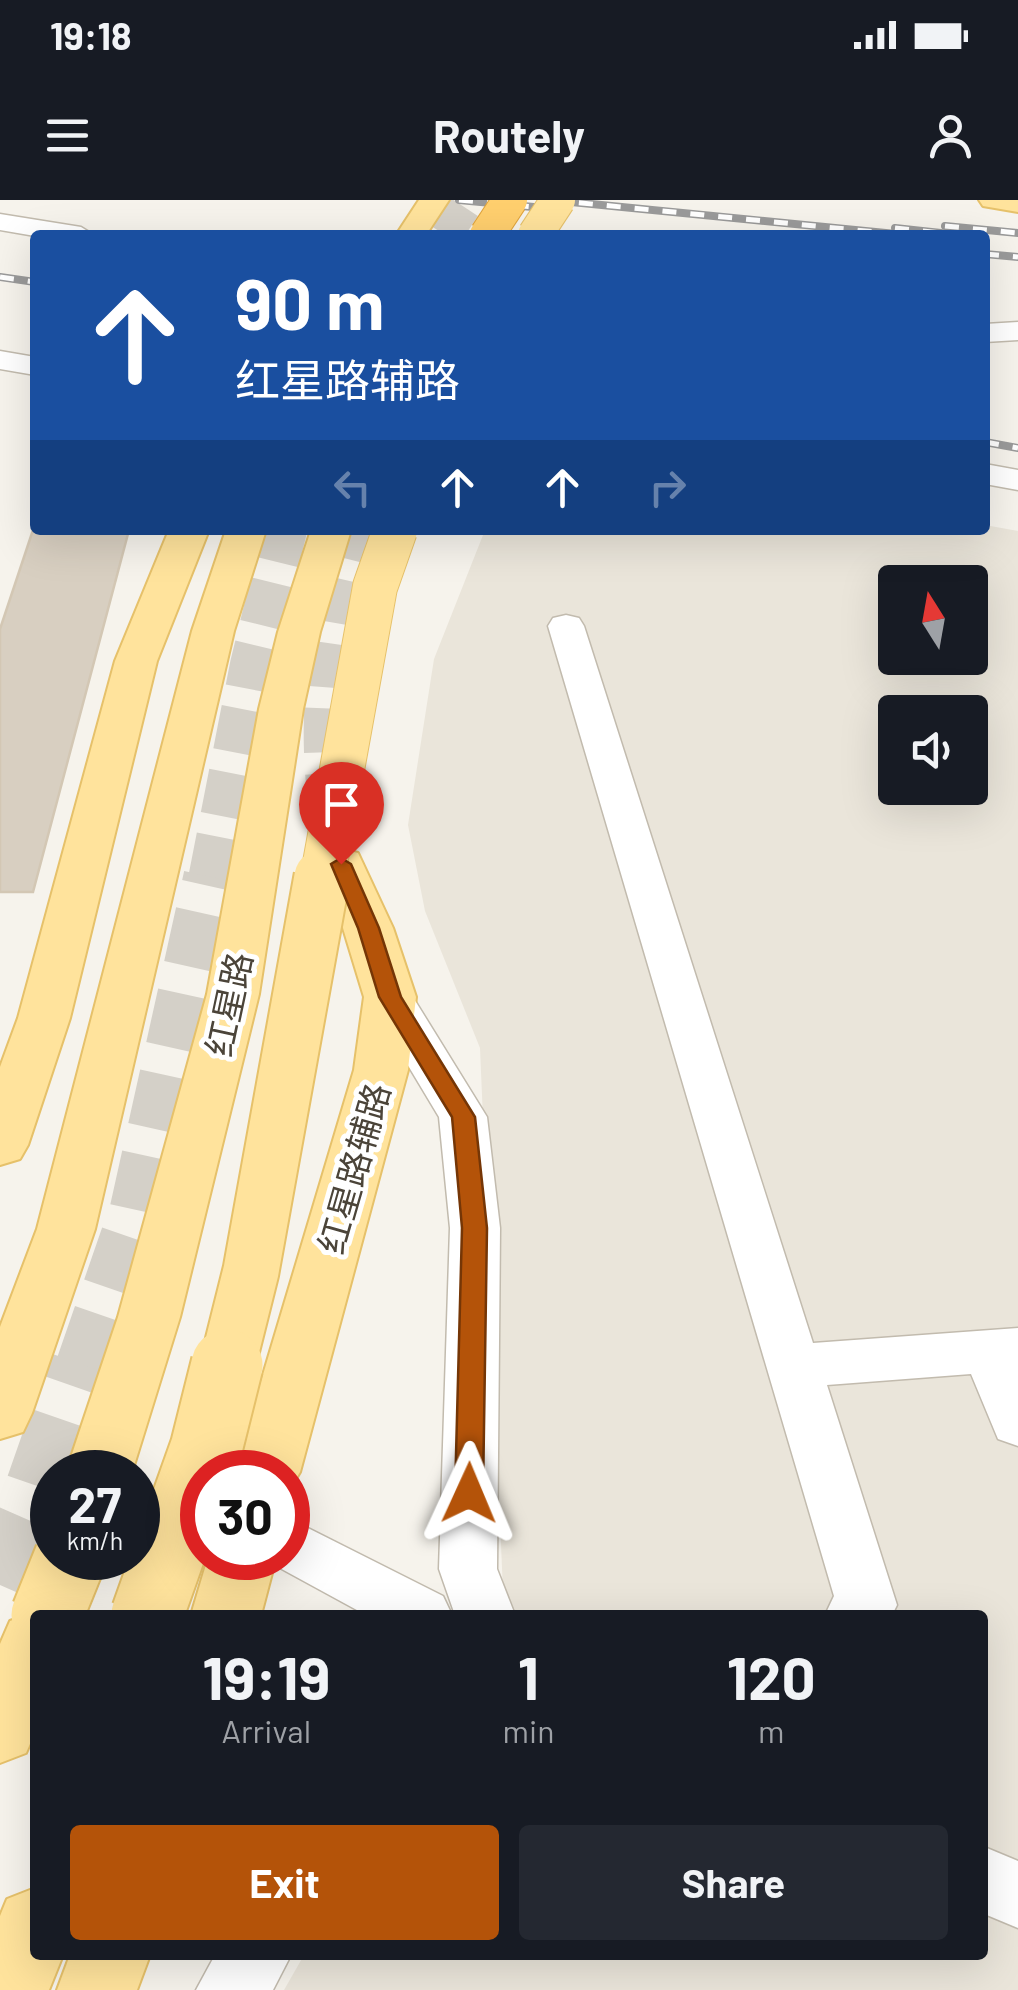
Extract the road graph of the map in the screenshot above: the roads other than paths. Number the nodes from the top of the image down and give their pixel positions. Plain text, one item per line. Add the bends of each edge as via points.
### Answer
1 (434, 200) edge
2 (510, 200) edge
3 (530, 200) edge
4 (558, 200) edge
5 (994, 200) edge
6 (1018, 203) edge
7 (0, 222) edge
8 (50, 230) edge
9 (413, 230) edge
10 (490, 230) edge
11 (520, 230) edge
12 (538, 230) edge
13 (1018, 330) edge
14 (990, 333) edge
15 (0, 360) edge
16 (30, 365) edge
17 (990, 475) edge
18 (1018, 480) edge
19 (187, 535) edge
20 (244, 535) edge
21 (330, 535) edge
22 (393, 535) edge
23 (566, 626) dead end
24 (341, 864) tunnel mouth
25 (390, 997) junction
26 (0, 1145) edge
27 (1003, 1350) edge
28 (793, 1366) junction
29 (0, 1413) edge
30 (1018, 1423) edge
31 (106, 1450) edge
32 (273, 1450) edge
33 (310, 1556) edge
34 (61, 1580) edge
35 (236, 1580) edge
36 (49, 1610) edge
37 (149, 1610) edge
38 (227, 1610) edge
39 (413, 1610) edge
40 (483, 1610) edge
41 (862, 1610) edge
42 (30, 1656) edge
43 (0, 1730) edge
44 (988, 1882) edge
45 (1018, 1895) edge
46 (30, 1939) edge
47 (108, 1960) edge
48 (253, 1960) edge
49 (9, 1990) edge
50 (97, 1990) edge
51 (230, 1990) edge

1 - 9 main road
2 - 10 highway, bridge
3 - 11 main road
4 - 12 main road, bridge
5 - 6 main road
7 - 8 street
13 - 14 street
15 - 16 street
17 - 18 street
19 - 26 main road via 136,661 44,1018
20 - 29 main road via 213,631 66,1230
21 - 31 main road, 红星路 via 281,708 233,994 150,1317
22 - 37 main road, bridge via 375,587 252,1271 206,1450
23 - 28 street
24 - 25 main road, 红星路辅路
25 - 32 main road, 红星路辅路 via 381,1070
25 - 40 street via 463,1117 474,1228 468,1569
27 - 28 street
27 - 30 street
28 - 41 street via 867,1606
33 - 39 street
34 - 36 main road, bridge
35 - 38 main road
42 - 43 main road
44 - 45 street
46 - 49 main road
47 - 50 main road
48 - 51 street

